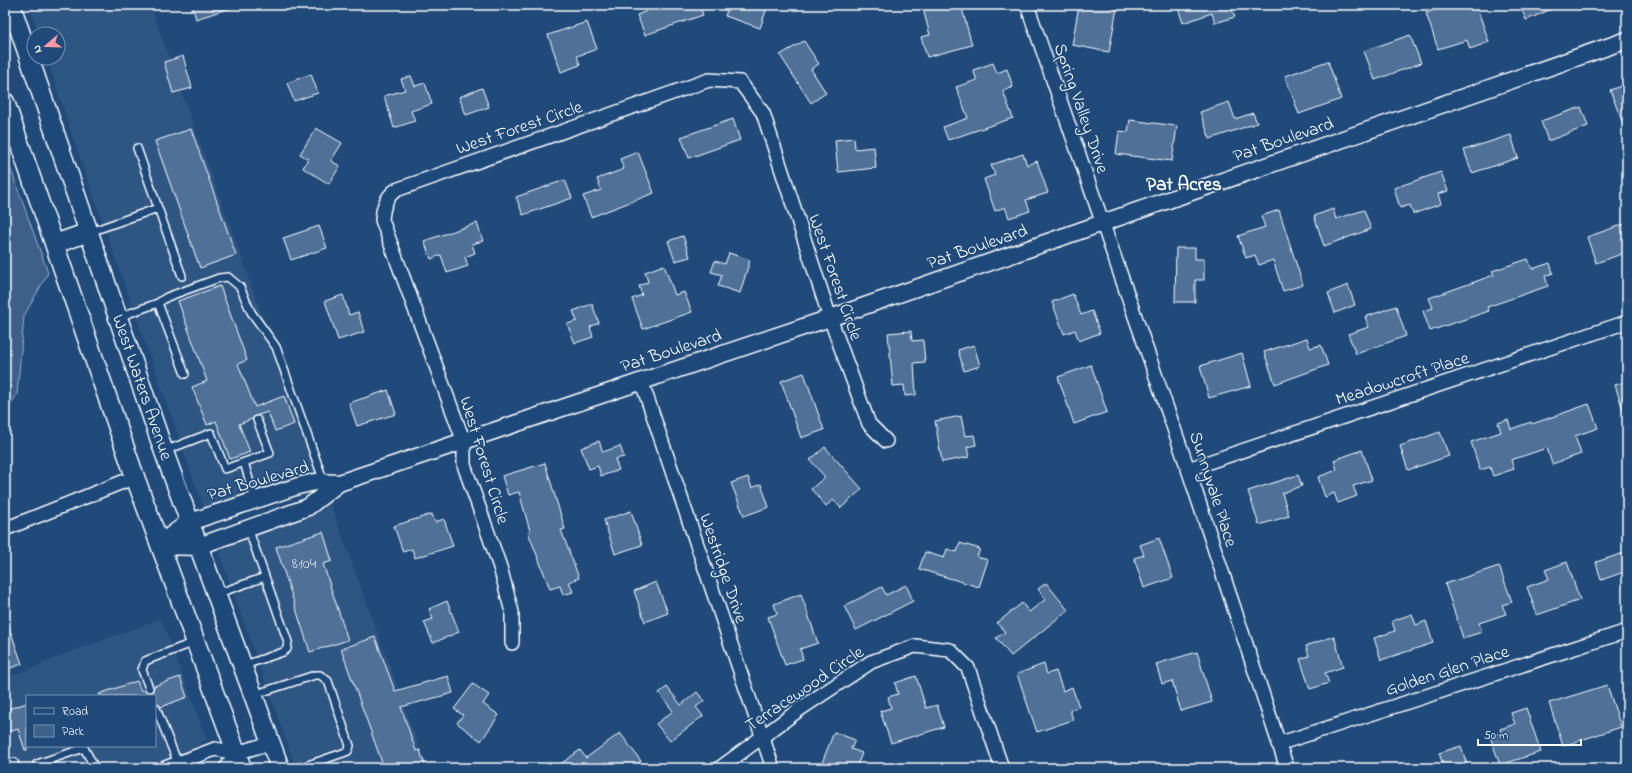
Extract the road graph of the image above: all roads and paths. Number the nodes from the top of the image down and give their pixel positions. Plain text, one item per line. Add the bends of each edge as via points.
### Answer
1 (11, 5) edge
2 (1027, 5) edge
3 (1627, 40) edge
4 (5, 102) edge
5 (137, 148) dead end
6 (158, 208) junction
7 (1103, 223) junction
8 (89, 232) junction
9 (54, 244) junction
10 (182, 276) dead end
11 (158, 303) junction
12 (119, 317) junction
13 (830, 318) junction
14 (1627, 322) edge
15 (185, 374) dead end
16 (642, 380) junction
17 (257, 420) dead end
18 (886, 441) dead end
19 (464, 442) junction
20 (164, 452) junction
21 (244, 462) junction
22 (1188, 469) junction
23 (135, 477) junction
24 (332, 483) junction
25 (255, 500) junction
26 (190, 522) junction
27 (248, 528) junction
28 (5, 530) edge
29 (160, 545) junction
30 (198, 546) junction
31 (266, 577) junction
32 (216, 594) junction
33 (1627, 631) edge
34 (196, 642) junction
35 (512, 643) dead end
36 (242, 666) junction
37 (149, 688) dead end
38 (253, 695) junction
39 (156, 708) dead end
40 (763, 738) junction
41 (271, 743) junction
42 (1278, 744) junction
43 (239, 761) edge
44 (37, 764) dead end
45 (5, 765) edge
46 (179, 766) edge
47 (16, 768) edge
48 (96, 768) edge
49 (165, 768) edge
50 (226, 768) edge
51 (280, 768) edge
52 (299, 768) edge
53 (720, 768) edge
54 (773, 768) edge
55 (1002, 768) edge
56 (1287, 768) edge

1 - 8 main road, West Waters Avenue
2 - 7 street, Spring Valley Drive
3 - 7 street, Pat Boulevard
4 - 9 main road, West Waters Avenue
5 - 6 lane
6 - 8 lane
6 - 10 lane
7 - 13 street, Pat Boulevard
7 - 22 street, Sunnyvale Place
8 - 9 main road
8 - 12 main road, West Waters Avenue
9 - 23 main road, West Waters Avenue
11 - 12 lane
11 - 15 lane
11 - 24 lane via 167,297 219,278 228,277 240,287 252,312 276,347
12 - 20 main road, West Waters Avenue
13 - 16 street, Pat Boulevard
13 - 18 street, West Forest Circle via 869,424
13 - 19 street, West Forest Circle via 763,113 740,82 709,80 402,187 390,194 383,207 382,220
14 - 22 street, Meadowcroft Place
16 - 19 street, Pat Boulevard
16 - 40 street, Westridge Drive
17 - 21 lane via 270,454
19 - 24 street, Pat Boulevard
19 - 35 street, West Forest Circle via 464,465 500,567 512,612
20 - 21 lane via 211,433 225,469
20 - 26 main road, West Waters Avenue
21 - 25 lane
22 - 42 street, Sunnyvale Place
23 - 28 street
23 - 29 main road, West Waters Avenue
24 - 25 street, Pat Boulevard via 315,482
24 - 27 street, Pat Boulevard via 308,507
25 - 26 street, Pat Boulevard
26 - 29 main road
26 - 30 main road, West Waters Avenue
27 - 30 street, Pat Boulevard
27 - 31 lane
29 - 30 main road
29 - 34 main road, West Waters Avenue
30 - 32 main road, West Waters Avenue
31 - 32 lane
31 - 36 lane via 288,642 287,649
32 - 36 main road, West Waters Avenue
33 - 42 street, Golden Glen Place
34 - 37 lane via 145,661 142,670
34 - 43 main road, West Waters Avenue
36 - 38 main road, West Waters Avenue
38 - 41 main road, West Waters Avenue
38 - 52 lane via 314,675 320,675 328,681 350,746 348,751
39 - 46 lane
40 - 53 street, Terracewood Circle
40 - 54 street, Westridge Drive
40 - 55 street, Terracewood Circle via 800,709 871,662 915,646 950,650 968,668
41 - 43 street
41 - 51 main road, West Waters Avenue
42 - 56 street, Sunnyvale Place
43 - 46 street via 215,749
43 - 50 street
44 - 48 lane via 84,748
45 - 47 lane via 14,762
46 - 49 street

